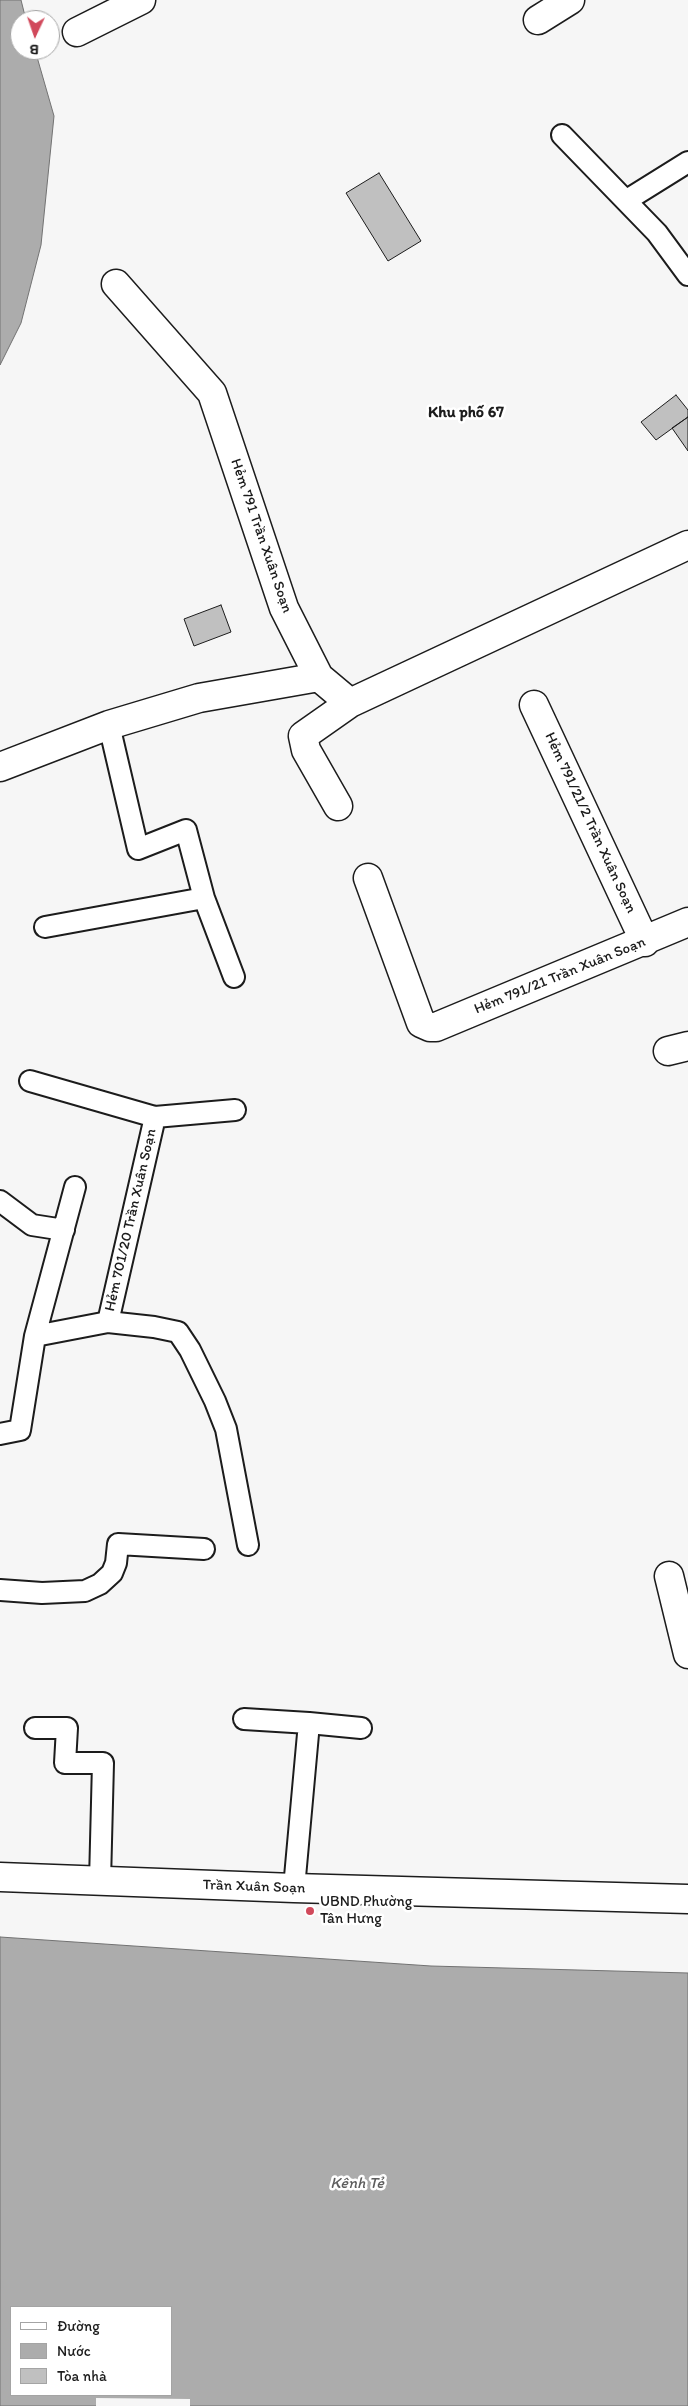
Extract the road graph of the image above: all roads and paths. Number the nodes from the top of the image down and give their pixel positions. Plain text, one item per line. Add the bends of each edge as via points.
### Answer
1 (141, 0) edge
2 (570, 0) edge
3 (538, 20) dead end
4 (77, 32) dead end
5 (562, 134) dead end
6 (688, 162) edge
7 (627, 200) junction
8 (688, 274) edge
9 (116, 284) dead end
10 (688, 545) edge
11 (319, 677) junction
12 (350, 703) junction
13 (534, 705) dead end
14 (109, 724) junction
15 (0, 767) edge
16 (338, 806) dead end
17 (368, 878) dead end
18 (204, 898) junction
19 (688, 922) edge
20 (45, 927) dead end
21 (645, 942) junction
22 (234, 977) dead end
23 (30, 1081) dead end
24 (235, 1110) dead end
25 (155, 1117) junction
26 (76, 1187) dead end
27 (0, 1201) edge
28 (64, 1230) junction
29 (108, 1322) junction
30 (35, 1336) junction
31 (0, 1434) edge
32 (248, 1545) dead end
33 (204, 1549) dead end
34 (669, 1576) dead end
35 (0, 1590) edge
36 (688, 1654) edge
37 (244, 1719) dead end
38 (308, 1723) junction
39 (35, 1728) dead end
40 (362, 1728) dead end
41 (0, 1877) edge
42 (100, 1881) junction
43 (294, 1888) junction
44 (688, 1899) edge

1 - 4 street
2 - 3 street
5 - 7 lane
6 - 7 lane
7 - 8 lane
9 - 11 street, Hẻm 791 Trần Xuân Soạn via 212,393 284,608
10 - 12 street
11 - 12 street, Hẻm 791 Trần Xuân Soạn
11 - 14 street via 199,698
12 - 16 street via 303,736 306,750
13 - 21 street, Hẻm 791/21/2 Trần Xuân Soạn
14 - 15 street
14 - 18 lane via 138,849 186,830
17 - 21 street, Hẻm 791/21 Trần Xuân Soạn via 421,1023 430,1027
18 - 20 lane
18 - 22 lane
19 - 21 street, Hẻm 791/21 Trần Xuân Soạn
23 - 25 lane
24 - 25 lane
25 - 29 lane, Hẻm 701/20 Trần Xuân Soạn
26 - 28 lane
27 - 28 lane via 32,1224
28 - 30 lane
29 - 30 lane
29 - 32 lane via 178,1332 190,1350 226,1429
30 - 31 lane via 20,1430
33 - 35 lane via 118,1544 112,1573 85,1591 42,1593
34 - 36 street
37 - 38 lane
38 - 40 lane
38 - 43 lane
39 - 42 lane via 67,1728 65,1763 103,1763
41 - 42 street, Trần Xuân Soạn
42 - 43 street, Trần Xuân Soạn
43 - 44 street, Trần Xuân Soạn

